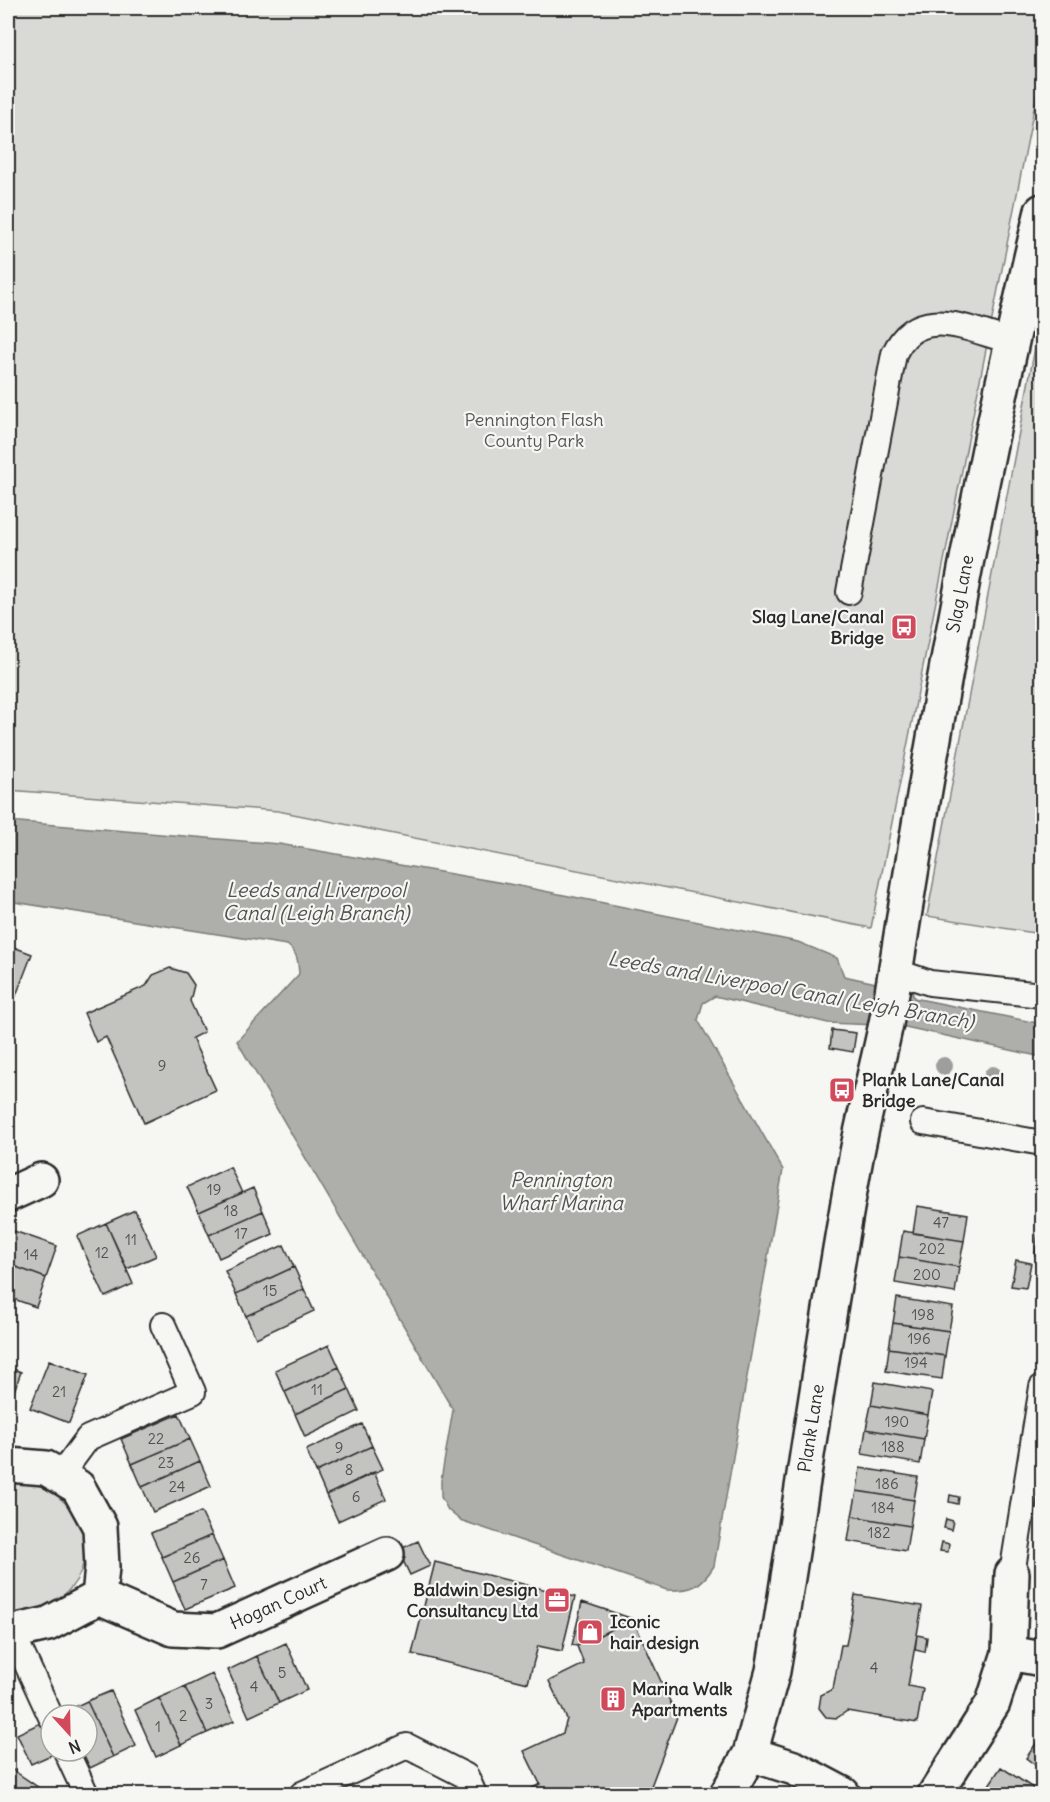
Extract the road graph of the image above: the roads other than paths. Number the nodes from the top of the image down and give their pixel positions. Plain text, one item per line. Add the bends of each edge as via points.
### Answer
1 (1042, 211) edge
2 (1011, 341) junction
3 (849, 592) dead end
4 (895, 976) junction
5 (1042, 995) edge
6 (879, 1057) joint
7 (923, 1122) dead end
8 (1042, 1143) edge
9 (42, 1180) dead end
10 (8, 1195) edge
11 (163, 1324) dead end
12 (1042, 1387) edge
13 (8, 1466) edge
14 (60, 1476) junction
15 (387, 1554) dead end
16 (1012, 1574) joint
17 (99, 1597) junction
18 (10, 1633) edge
19 (1009, 1653) junction
20 (1042, 1659) edge
21 (44, 1703) edge
22 (750, 1754) junction
23 (72, 1763) edge
24 (86, 1794) edge
25 (302, 1794) edge
26 (474, 1794) edge
27 (727, 1794) edge
28 (843, 1794) edge
29 (935, 1794) edge

1 - 2 street, Slag Lane
2 - 3 lane via 936,322 922,324 900,341 894,354
2 - 4 street, Slag Lane via 939,708
4 - 5 lane
4 - 6 street, Slag Lane
6 - 22 street, Plank Lane via 855,1162 773,1671
7 - 8 lane
9 - 10 street
11 - 14 lane via 193,1392 88,1438
12 - 16 lane
13 - 14 street via 46,1468
14 - 17 street via 78,1487 100,1527
15 - 17 street, Hogan Court via 217,1631 173,1629
16 - 19 street
17 - 18 street via 48,1624
18 - 21 lane
19 - 20 street
19 - 29 street via 993,1703
22 - 27 street, Plank Lane
22 - 28 street via 794,1768
23 - 24 lane
25 - 26 lane via 407,1746 466,1776

